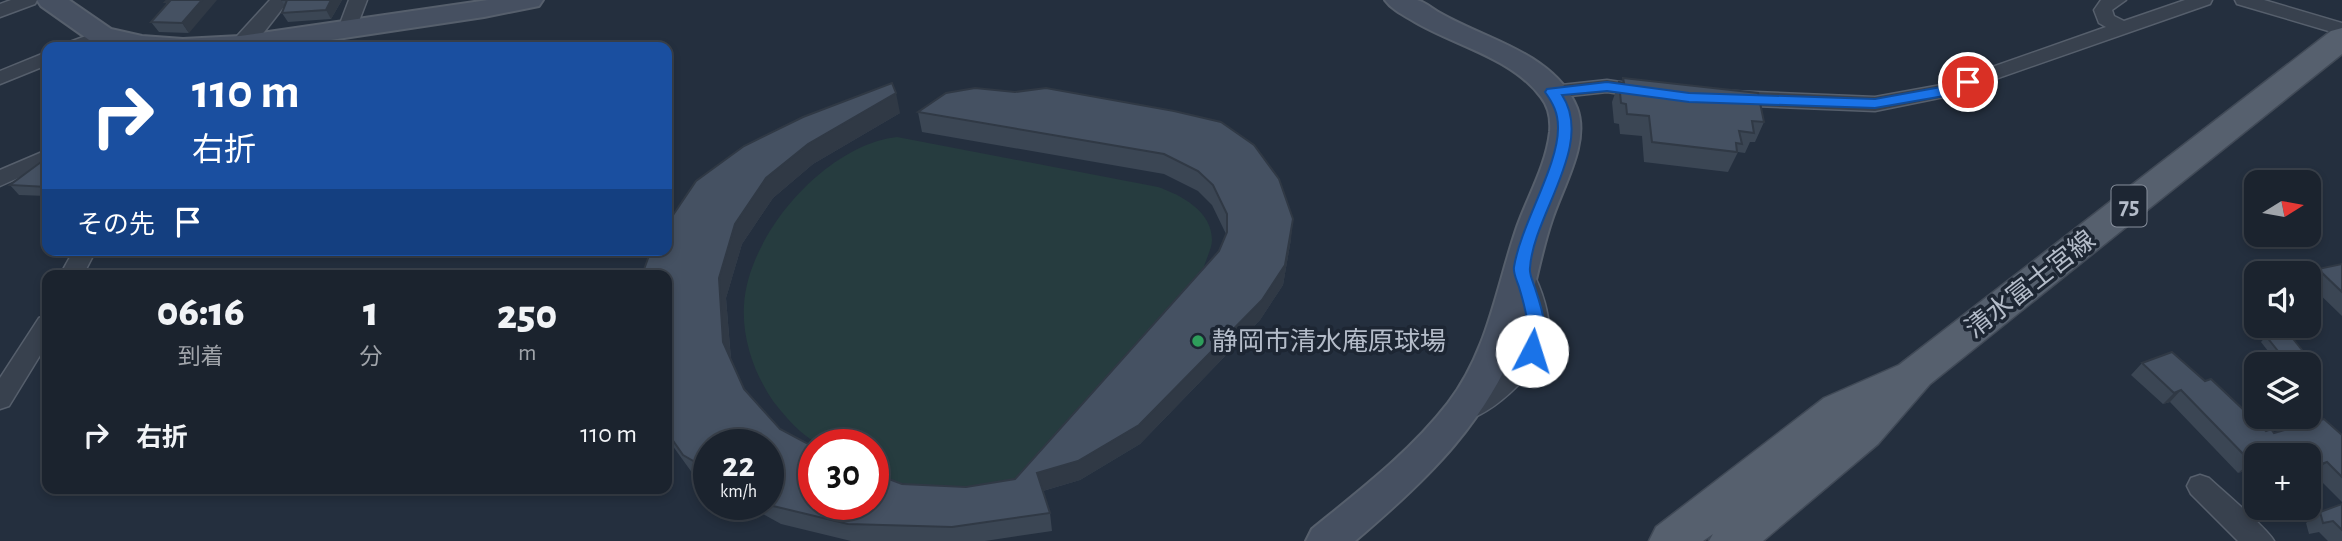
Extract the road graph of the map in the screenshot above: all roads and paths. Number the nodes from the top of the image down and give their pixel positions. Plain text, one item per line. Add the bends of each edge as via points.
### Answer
1 (27, 0) edge
2 (51, 0) edge
3 (280, 0) edge
4 (358, 0) edge
5 (529, 0) edge
6 (1399, 0) edge
7 (2117, 0) edge
8 (2203, 0) edge
9 (2244, 0) edge
10 (0, 11) edge
11 (2121, 28) junction
12 (346, 29) junction
13 (2342, 29) edge
14 (102, 36) junction
15 (2342, 38) edge
16 (87, 42) edge
17 (129, 42) edge
18 (242, 42) edge
19 (263, 42) edge
20 (42, 60) edge
21 (0, 78) edge
22 (1552, 92) junction
23 (1661, 94) edge
24 (1713, 98) edge
25 (42, 159) edge
26 (0, 179) edge
27 (42, 332) edge
28 (1916, 373) junction
29 (0, 399) edge
30 (2200, 485) dead end
31 (1326, 541) edge
32 (1671, 541) edge
33 (1731, 541) edge
34 (2260, 541) edge

1 - 10 street
2 - 14 street
3 - 18 street
4 - 12 street
5 - 12 street
6 - 22 street via 1515,60
7 - 11 street via 2103,9 2106,19
8 - 11 street
9 - 13 street
11 - 24 street via 1944,91 1875,104
12 - 19 street
14 - 16 street
14 - 17 street
15 - 28 main road, 清水富士宮線 / 75
20 - 21 street
22 - 23 street via 1607,86
22 - 31 street via 1563,107 1566,128 1561,151 1493,355 1462,412 1396,482
25 - 26 street
27 - 29 street
28 - 32 main road, 清水富士宮線 / 75 via 1838,410
28 - 33 main road, 清水富士宮線 / 75 via 1864,432
30 - 34 street

